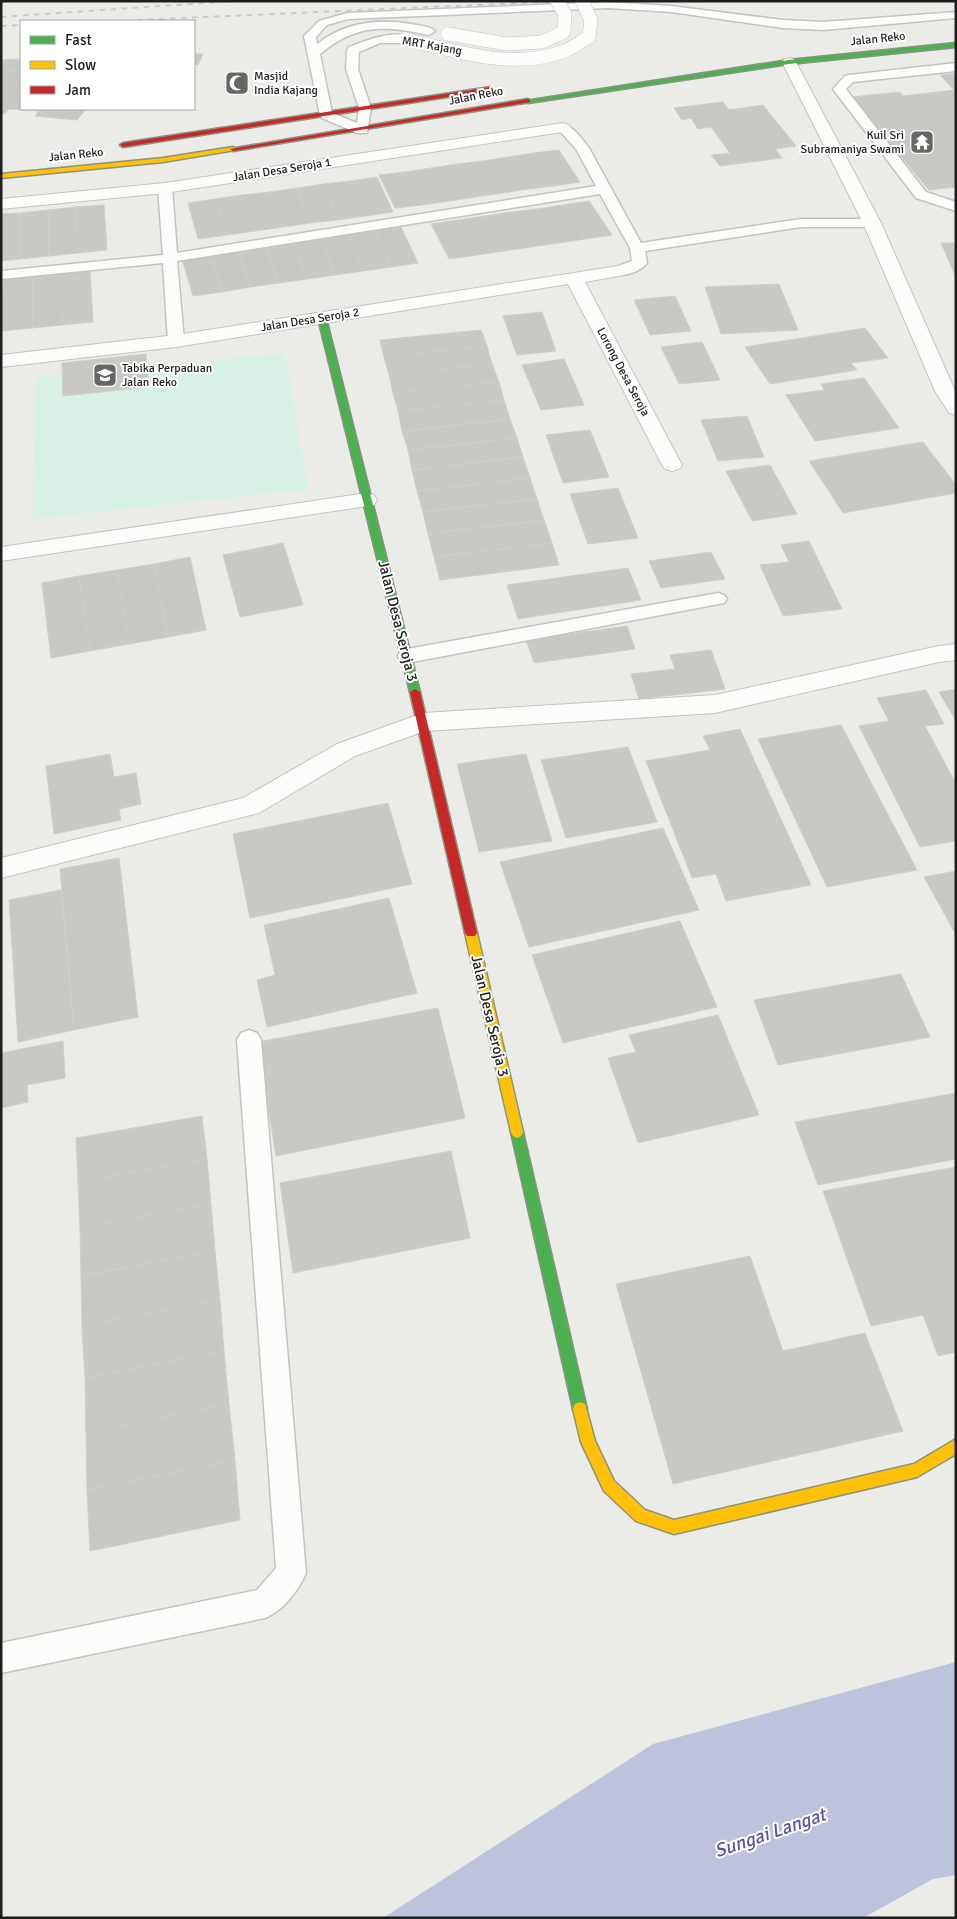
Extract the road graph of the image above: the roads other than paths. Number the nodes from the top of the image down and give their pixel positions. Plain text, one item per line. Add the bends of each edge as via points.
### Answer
1 (557, 1) edge
2 (582, 1) edge
3 (956, 15) edge
4 (956, 45) edge
5 (313, 53) junction
6 (789, 62) junction
7 (956, 67) edge
8 (506, 87) dead end
9 (365, 108) junction
10 (326, 115) junction
11 (562, 128) joint
12 (362, 130) junction
13 (110, 146) dead end
14 (1, 176) edge
15 (166, 188) junction
16 (604, 189) junction
17 (1, 204) edge
18 (956, 207) edge
19 (872, 223) junction
20 (637, 248) junction
21 (171, 258) junction
22 (618, 271) joint
23 (1, 275) edge
24 (574, 278) junction
25 (322, 318) junction
26 (176, 341) junction
27 (1, 361) edge
28 (956, 410) edge
29 (672, 465) dead end
30 (367, 500) junction
31 (1, 554) edge
32 (718, 599) dead end
33 (947, 653) edge
34 (407, 656) junction
35 (423, 722) junction
36 (1, 868) edge
37 (249, 1040) dead end
38 (956, 1446) edge
39 (1, 1658) edge

1 - 5 lane, MRT Kajang, bridge via 565,14 564,32 542,42 507,44 401,26 363,26 340,33
2 - 9 lane, MRT Kajang, bridge via 592,20 589,38 561,52 540,57 485,56 405,40 378,40 353,50 352,69
3 - 5 lane via 823,26 608,4 347,16 323,23 310,36
4 - 6 main road, Jalan Reko
5 - 10 lane
6 - 12 main road, Jalan Reko via 575,93
6 - 19 street
7 - 18 lane via 849,80 839,89 921,196
8 - 9 main road, Jalan Reko
9 - 10 main road, Jalan Reko
9 - 12 lane, MRT Kajang
10 - 12 lane
10 - 13 main road, Jalan Reko
11 - 15 street, Jalan Desa Seroja 1
11 - 16 lane via 574,138
12 - 14 main road, Jalan Reko via 164,160
15 - 17 street, Jalan Desa Seroja 1
15 - 21 lane
16 - 20 lane
16 - 21 lane
19 - 20 lane via 801,223
19 - 28 street
20 - 22 lane via 640,263
21 - 23 lane
21 - 26 lane
22 - 24 street, Jalan Desa Seroja 2
24 - 25 street, Jalan Desa Seroja 2
24 - 29 street, Lorong Desa Seroja
25 - 26 street, Jalan Desa Seroja 2
25 - 30 main road, Jalan Desa Seroja 3
26 - 27 street, Jalan Desa Seroja 2
30 - 31 street
30 - 34 main road, Jalan Desa Seroja 3
32 - 34 lane
33 - 35 street via 716,704
34 - 35 main road, Jalan Desa Seroja 3
35 - 36 street via 346,750 250,806
35 - 38 main road, Jalan Desa Seroja 3 via 588,1442 609,1486 641,1516 674,1527 917,1470
37 - 39 lane via 291,1573 265,1603

